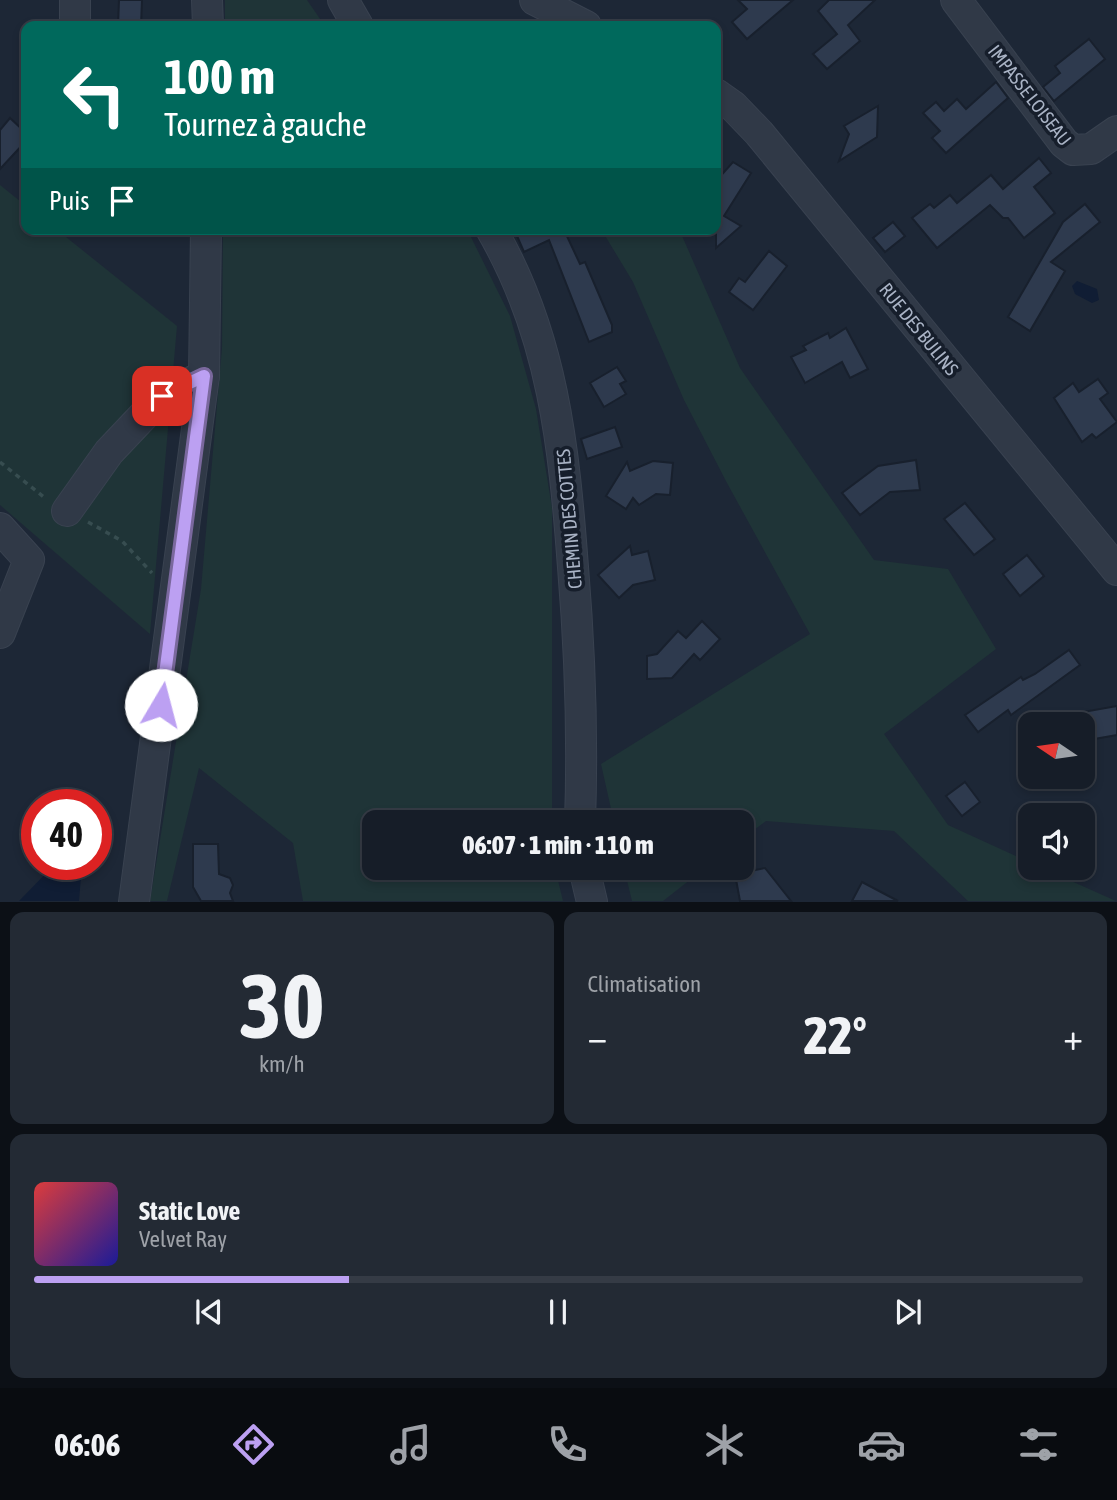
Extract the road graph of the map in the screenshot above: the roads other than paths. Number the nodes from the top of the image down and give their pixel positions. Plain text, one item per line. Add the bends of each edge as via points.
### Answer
1 (75, 0) edge
2 (207, 0) edge
3 (343, 0) edge
4 (535, 0) edge
5 (956, 0) edge
6 (75, 21) edge
7 (208, 21) edge
8 (355, 21) edge
9 (576, 21) edge
10 (721, 98) edge
11 (1117, 131) edge
12 (206, 235) edge
13 (495, 235) edge
14 (204, 376) junction
15 (67, 510) dead end
16 (0, 528) edge
17 (1117, 570) edge
18 (0, 633) edge
19 (580, 810) edge
20 (587, 880) edge
21 (135, 901) edge
22 (592, 901) edge

1 - 6 street
2 - 7 street
3 - 8 street
4 - 9 street
5 - 11 street, IMPASSE LOISEAU via 1063,143 1081,152
10 - 17 street, RUE DES BULINS via 759,133
12 - 14 street
13 - 19 street, CHEMIN DES COTTES via 517,273 540,341 565,452 579,643
14 - 15 street via 162,396 109,452
14 - 21 street
16 - 18 street via 29,561
20 - 22 street

